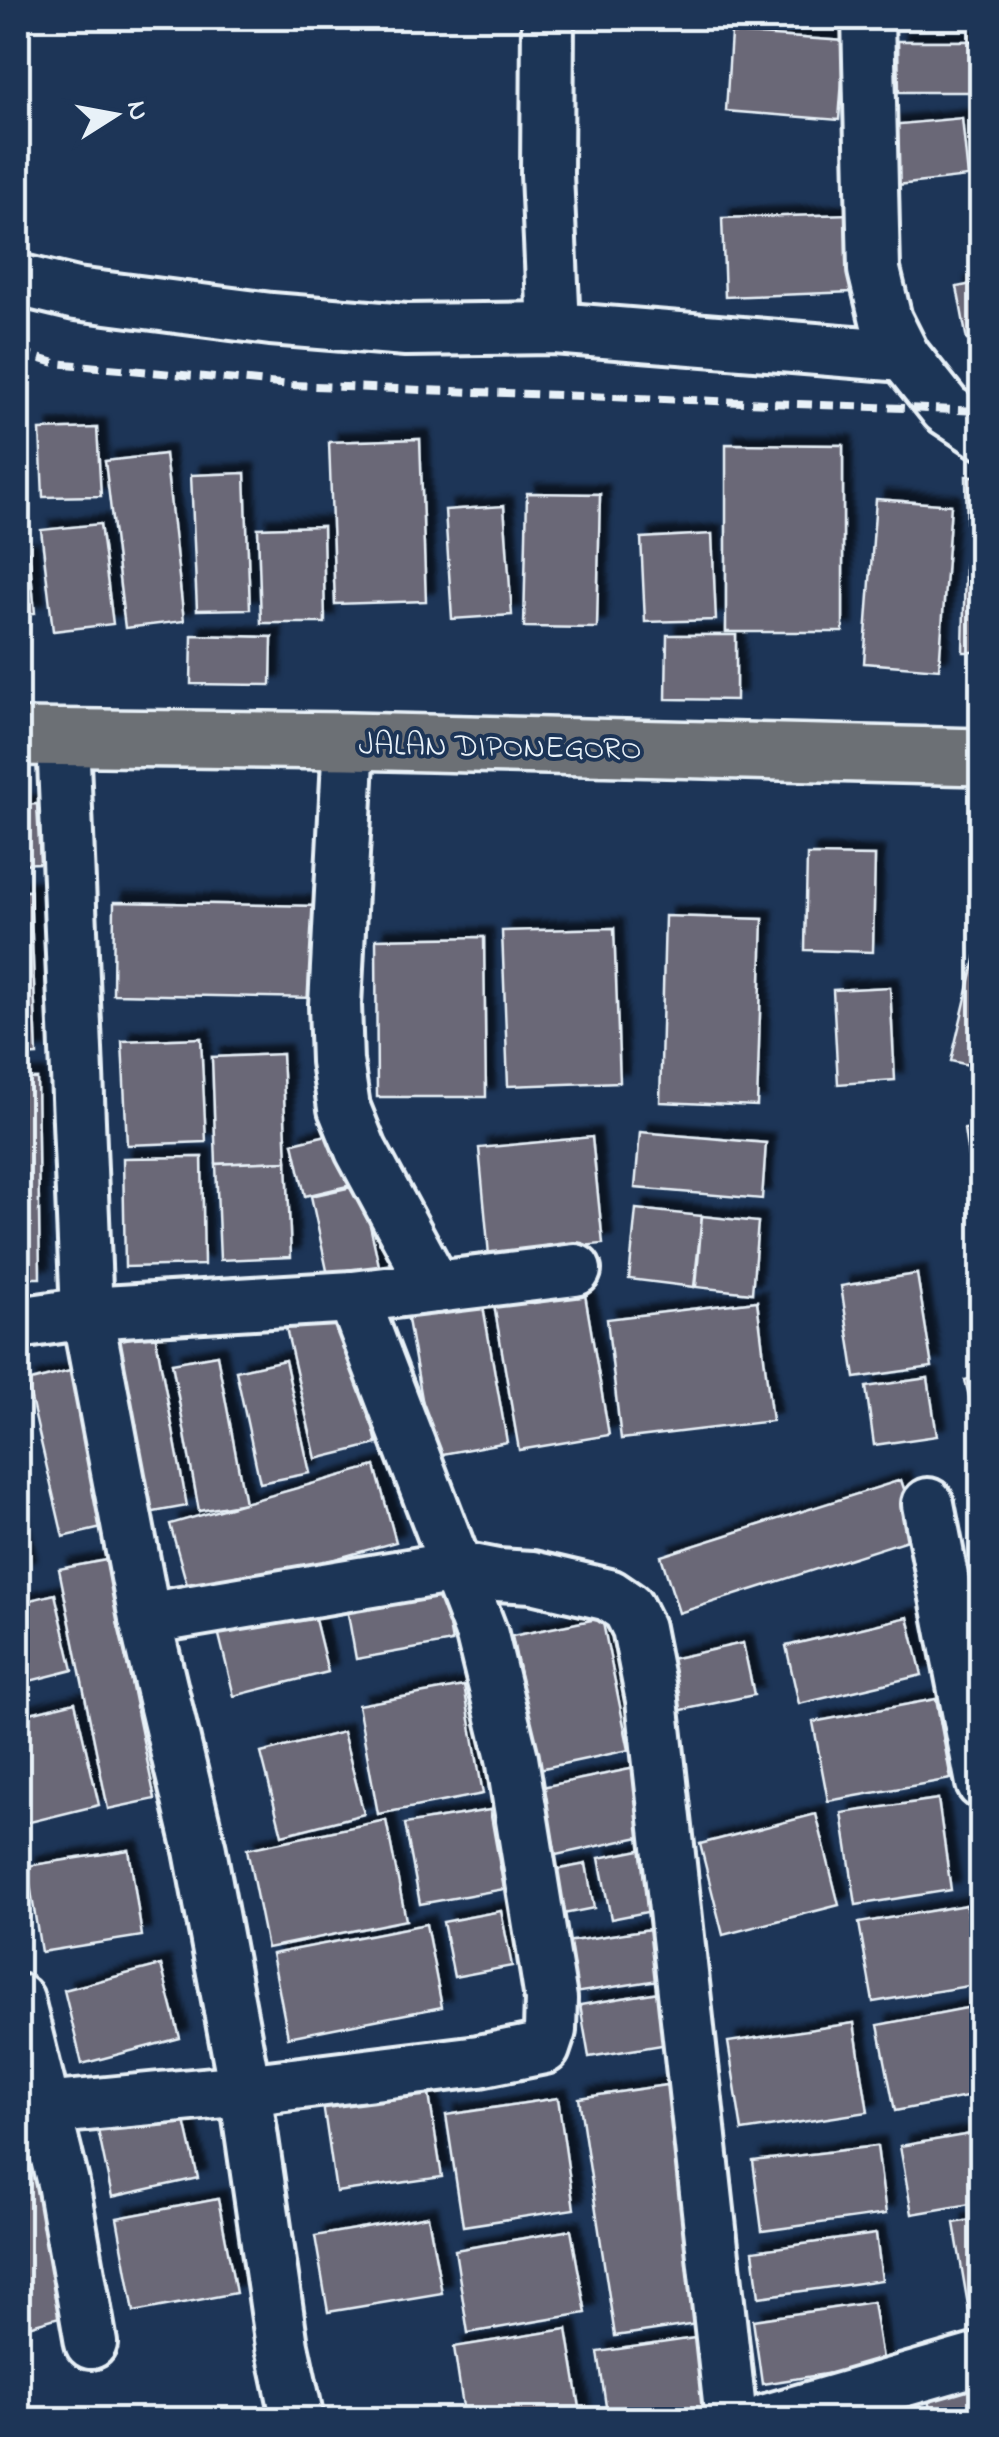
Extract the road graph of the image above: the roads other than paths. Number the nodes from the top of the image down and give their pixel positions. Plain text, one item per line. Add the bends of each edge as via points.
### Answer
1 (548, 18) edge
2 (868, 18) edge
3 (18, 280) edge
4 (554, 328) junction
5 (904, 356) junction
6 (982, 433) edge
7 (40, 738) edge
8 (349, 741) junction
9 (982, 757) edge
10 (575, 1270) dead end
11 (436, 1286) junction
12 (352, 1296) junction
13 (87, 1312) junction
14 (18, 1323) edge
15 (928, 1504) dead end
16 (456, 1567) junction
17 (144, 1619) junction
18 (969, 1646) edge
19 (982, 1783) edge
20 (18, 2000) edge
21 (245, 2090) junction
22 (44, 2109) junction
23 (92, 2342) dead end
24 (982, 2358) edge
25 (298, 2420) edge
26 (731, 2420) edge
27 (767, 2420) edge

1 - 4 street
2 - 5 street via 874,270 886,320
3 - 4 street via 76,294 272,319 406,330
4 - 5 street
5 - 6 street via 946,409
7 - 8 main road, JALAN DIPONEGORO
7 - 13 street
8 - 9 main road, JALAN DIPONEGORO
8 - 11 street via 335,1005 344,1108
10 - 11 street
11 - 12 street
12 - 13 street
12 - 16 street
13 - 14 street
13 - 17 street
15 - 18 street
16 - 17 street
16 - 21 street via 482,1636 512,1758 551,1999 544,2048
16 - 26 street via 609,1595 628,1608 638,1628 652,1700
17 - 21 street via 200,1850
18 - 19 street
20 - 22 street
21 - 22 street
21 - 25 street
22 - 23 street
24 - 27 street

